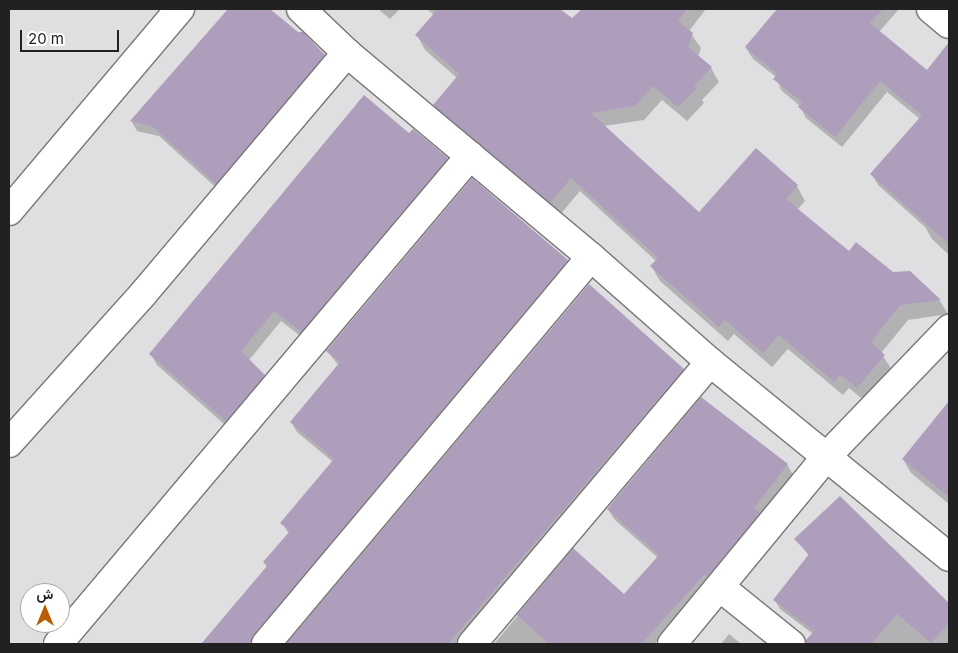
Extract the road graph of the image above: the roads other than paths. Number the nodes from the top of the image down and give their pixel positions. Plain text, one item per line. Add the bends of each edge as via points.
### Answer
1 (180, 9) edge
2 (301, 9) edge
3 (931, 9) edge
4 (949, 24) edge
5 (347, 53) junction
6 (470, 156) junction
7 (9, 211) edge
8 (592, 257) junction
9 (949, 329) edge
10 (710, 362) junction
11 (9, 443) edge
12 (826, 457) junction
13 (949, 557) edge
14 (720, 587) junction
15 (58, 644) edge
16 (266, 644) edge
17 (472, 644) edge
18 (672, 644) edge
19 (791, 644) edge

1 - 7 street
2 - 5 street
3 - 4 street
5 - 6 street
5 - 11 street via 143,294
6 - 8 street
6 - 15 street
8 - 10 street
8 - 16 street
9 - 12 street
10 - 12 street
10 - 17 street
12 - 13 street
12 - 14 street
14 - 18 street
14 - 19 street

